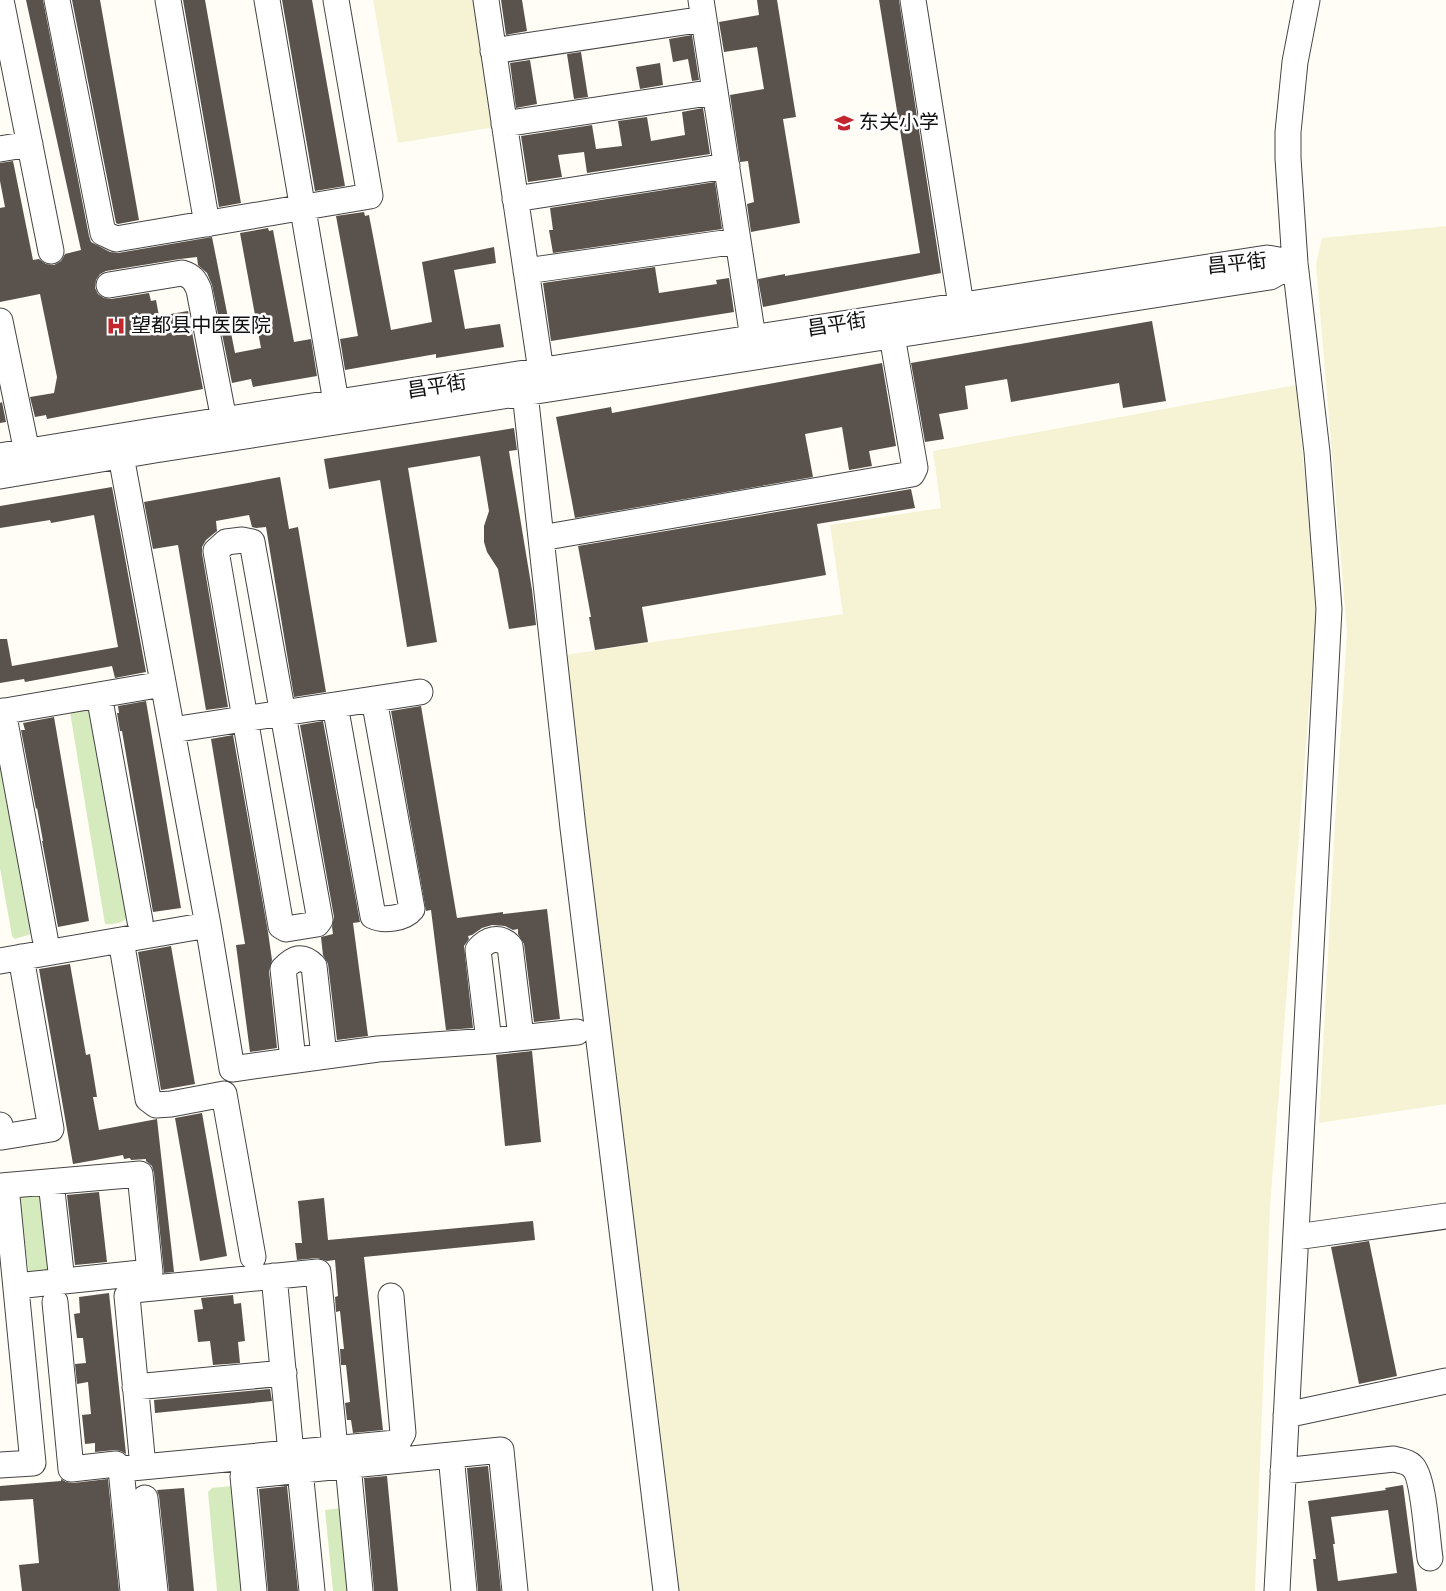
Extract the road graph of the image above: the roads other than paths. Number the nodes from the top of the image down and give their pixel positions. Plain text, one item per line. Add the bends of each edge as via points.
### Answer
1 (1, 0) edge
2 (56, 0) edge
3 (168, 0) edge
4 (267, 0) edge
5 (336, 0) edge
6 (486, 0) edge
7 (913, 0) edge
8 (1307, 0) edge
9 (702, 10) edge
10 (494, 50) junction
11 (715, 92) junction
12 (504, 124) junction
13 (30, 144) junction
14 (0, 149) edge
15 (727, 166) junction
16 (515, 198) junction
17 (303, 207) junction
18 (207, 224) junction
19 (738, 241) junction
20 (51, 251) dead end
21 (1295, 264) junction
22 (526, 271) junction
23 (109, 285) dead end
24 (961, 305) junction
25 (0, 321) edge
26 (892, 336) junction
27 (753, 338) junction
28 (541, 370) junction
29 (525, 393) junction
30 (336, 402) junction
31 (224, 420) junction
32 (27, 452) junction
33 (0, 456) edge
34 (121, 456) junction
35 (0, 476) edge
36 (541, 538) junction
37 (164, 684) junction
38 (420, 692) dead end
39 (99, 695) junction
40 (374, 699) junction
41 (335, 705) junction
42 (2, 711) edge
43 (283, 713) junction
44 (245, 719) junction
45 (172, 730) junction
46 (207, 918) junction
47 (140, 922) junction
48 (45, 938) junction
49 (121, 940) junction
50 (7, 954) edge
51 (577, 1032) dead end
52 (521, 1038) junction
53 (489, 1041) junction
54 (324, 1056) junction
55 (292, 1060) junction
56 (0, 1125) edge
57 (51, 1182) junction
58 (3, 1186) edge
59 (1446, 1216) edge
60 (1296, 1237) junction
61 (252, 1257) dead end
62 (274, 1276) junction
63 (16, 1286) junction
64 (59, 1291) junction
65 (391, 1296) dead end
66 (284, 1373) junction
67 (1446, 1381) edge
68 (136, 1387) junction
69 (1286, 1415) junction
70 (451, 1455) junction
71 (341, 1457) junction
72 (296, 1462) junction
73 (0, 1465) edge
74 (132, 1468) junction
75 (1283, 1471) junction
76 (145, 1498) dead end
77 (1430, 1558) dead end
78 (133, 1591) edge
79 (155, 1591) edge
80 (254, 1591) edge
81 (312, 1591) edge
82 (360, 1591) edge
83 (464, 1591) edge
84 (515, 1591) edge
85 (666, 1591) edge
86 (1276, 1591) edge

1 - 13 street
2 - 18 street via 103,233 116,240
3 - 18 street
4 - 17 street
5 - 17 street via 370,196
6 - 10 street
7 - 24 street
8 - 21 street via 1295,62 1288,132
9 - 10 street
9 - 11 street
10 - 12 street
11 - 12 street
11 - 15 street
12 - 16 street
13 - 14 street
13 - 20 street
15 - 16 street
15 - 19 street
16 - 22 street
17 - 18 street
17 - 30 street
19 - 22 street
19 - 27 street
21 - 24 street, 昌平街 via 1267,258
21 - 26 street, 昌平街 via 1270,277
21 - 60 street via 1317,452 1329,609
22 - 28 street
23 - 31 street via 182,273 195,280
24 - 27 street, 昌平街
25 - 32 street
26 - 29 street, 昌平街
26 - 36 street via 915,468 912,474
27 - 28 street, 昌平街
28 - 30 street, 昌平街
29 - 34 street, 昌平街
29 - 36 street
30 - 31 street, 昌平街
31 - 32 street, 昌平街
32 - 33 street, 昌平街
34 - 35 street, 昌平街
34 - 37 street
36 - 85 street
37 - 39 street
37 - 45 street
38 - 40 street
39 - 42 street
39 - 47 street
40 - 41 street
40 - 41 street via 412,909 402,916 379,919 373,916
41 - 43 street
42 - 48 street
43 - 44 street
43 - 44 street via 252,542 226,542 216,551
43 - 44 street via 320,920 309,926 286,929 282,926
44 - 45 street
45 - 46 street
46 - 47 street
46 - 49 street
46 - 55 street via 232,1069
47 - 48 street
48 - 50 street
49 - 50 street
49 - 61 street via 148,1099 156,1105 224,1094
50 - 56 street via 51,1129 2,1137
51 - 52 street
52 - 53 street
52 - 53 street via 510,946 500,939 484,943 478,950
53 - 54 street
54 - 55 street
54 - 55 street via 314,966 307,959 297,959 283,969
57 - 58 street
57 - 64 street
57 - 64 street via 140,1174 150,1272
58 - 63 street
59 - 60 street
60 - 69 street
62 - 66 street
62 - 68 street via 133,1290 127,1296
62 - 71 street via 318,1272
63 - 64 street
63 - 73 street via 33,1463
64 - 74 street via 71,1469 116,1464
65 - 71 street via 404,1433 396,1443
66 - 68 street
66 - 72 street
67 - 69 street
68 - 74 street
69 - 75 street
70 - 71 street
70 - 83 street
70 - 84 street via 501,1450
71 - 72 street
71 - 82 street
72 - 74 street
72 - 80 street via 243,1476
72 - 81 street
74 - 78 street
75 - 77 street via 1394,1459 1407,1462 1414,1467 1421,1486
75 - 86 street
76 - 79 street

